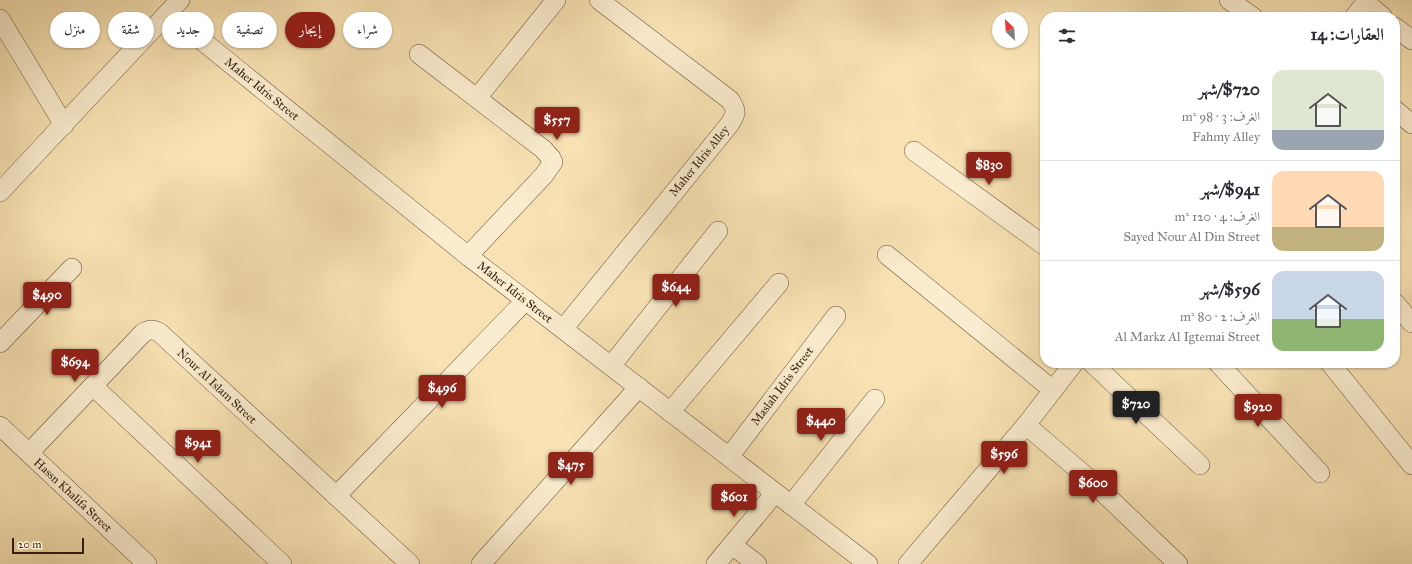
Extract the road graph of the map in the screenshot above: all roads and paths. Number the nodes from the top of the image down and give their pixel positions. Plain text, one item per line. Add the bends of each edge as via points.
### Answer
1 (556, 0) edge
2 (599, 0) edge
3 (1228, 0) edge
4 (174, 6) edge
5 (1363, 7) edge
6 (1246, 12) edge
7 (1373, 12) edge
8 (0, 18) edge
9 (1400, 30) edge
10 (1412, 40) edge
11 (420, 54) dead end
12 (477, 98) junction
13 (1400, 114) edge
14 (1412, 124) edge
15 (64, 125) junction
16 (914, 151) dead end
17 (0, 192) edge
18 (718, 230) dead end
19 (1040, 242) edge
20 (887, 255) dead end
21 (468, 256) junction
22 (72, 268) dead end
23 (779, 283) dead end
24 (526, 300) junction
25 (1400, 309) edge
26 (836, 316) dead end
27 (1412, 323) edge
28 (563, 329) junction
29 (0, 343) edge
30 (611, 366) junction
31 (1070, 368) edge
32 (1097, 368) edge
33 (1223, 368) edge
34 (1334, 368) edge
35 (93, 386) junction
36 (639, 387) junction
37 (1052, 390) junction
38 (875, 398) dead end
39 (670, 412) junction
40 (1026, 425) junction
41 (0, 426) edge
42 (29, 454) junction
43 (729, 457) junction
44 (1200, 465) dead end
45 (1412, 465) edge
46 (1320, 473) dead end
47 (775, 493) junction
48 (336, 496) junction
49 (791, 505) junction
50 (732, 545) junction
51 (147, 564) edge
52 (282, 564) edge
53 (410, 564) edge
54 (481, 564) edge
55 (716, 564) edge
56 (756, 564) edge
57 (868, 564) edge
58 (908, 564) edge
59 (1178, 564) edge

1 - 12 street
2 - 28 street, Maher Idris Alley via 730,100 736,114
3 - 6 street
4 - 15 street
4 - 21 street, Maher Idris Street
5 - 7 street
8 - 15 street
9 - 10 street
11 - 12 street
12 - 21 street via 544,149 553,162 544,175
13 - 14 street
15 - 17 street
16 - 19 street
18 - 30 street
20 - 37 street
21 - 24 street, Maher Idris Street
22 - 29 street
23 - 39 street
24 - 28 street, Maher Idris Street
24 - 48 street
25 - 27 street
26 - 43 street, Maslah Idris Street
28 - 30 street, Maher Idris Street
30 - 36 street, Maher Idris Street
31 - 37 street
32 - 44 street
33 - 46 street
34 - 45 street
35 - 42 street, Nour Al Islam Street
35 - 48 street, Nour Al Islam Street via 143,333 157,331
35 - 52 street
36 - 39 street, Maher Idris Street
36 - 54 street
37 - 40 street
38 - 49 street
39 - 43 street, Maher Idris Street
40 - 58 street
40 - 59 street via 1089,479
41 - 42 street, Hassn Khalifa Street
42 - 51 street, Hassn Khalifa Street
43 - 47 street, Maher Idris Street
47 - 49 street, Maher Idris Street
47 - 50 street
48 - 53 street, Nour Al Islam Street
49 - 57 street, Maher Idris Street
50 - 55 street
50 - 56 street

